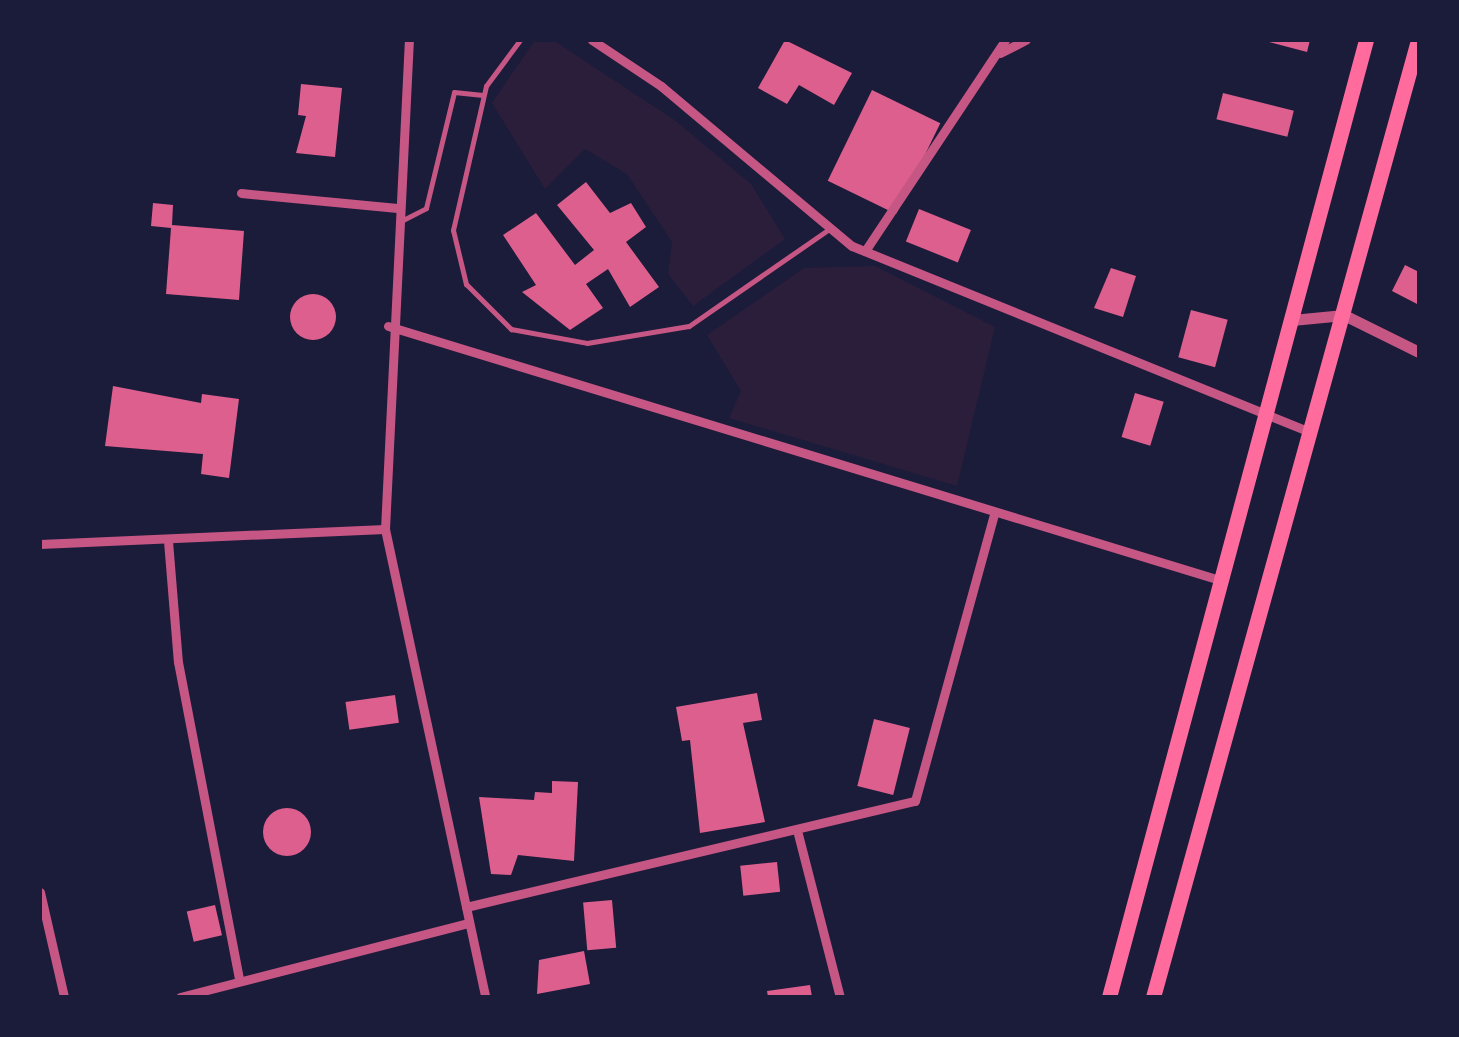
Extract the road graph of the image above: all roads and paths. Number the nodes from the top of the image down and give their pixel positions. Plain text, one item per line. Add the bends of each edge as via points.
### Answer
1 (409, 40) edge
2 (520, 40) edge
3 (592, 40) edge
4 (1006, 40) edge
5 (1026, 40) edge
6 (1366, 40) edge
7 (1418, 40) edge
8 (606, 44) edge
9 (998, 54) junction
10 (483, 95) junction
11 (241, 193) dead end
12 (397, 208) junction
13 (396, 222) junction
14 (829, 230) junction
15 (865, 252) junction
16 (1344, 315) junction
17 (1292, 320) junction
18 (388, 326) junction
19 (1419, 352) edge
20 (1265, 421) junction
21 (1312, 433) junction
22 (993, 517) junction
23 (385, 530) junction
24 (168, 541) junction
25 (40, 544) edge
26 (1223, 581) junction
27 (798, 834) junction
28 (40, 892) edge
29 (466, 908) junction
30 (469, 922) junction
31 (239, 978) junction
32 (64, 997) edge
33 (180, 997) edge
34 (485, 997) edge
35 (840, 997) edge
36 (1109, 997) edge
37 (1153, 997) edge

1 - 12 street
2 - 10 lane
3 - 8 street
4 - 9 street
5 - 9 street
6 - 17 highway
7 - 16 highway
8 - 14 street
9 - 15 street
10 - 13 lane via 452,96 426,208
10 - 14 lane via 455,255 486,311 511,330 587,343 689,326
11 - 12 street
12 - 13 street
13 - 18 street
14 - 15 street
15 - 20 street
16 - 17 street
16 - 19 street
16 - 21 highway
17 - 20 highway
18 - 22 street
18 - 23 street
20 - 21 street
20 - 26 highway
21 - 37 highway
22 - 26 street
22 - 27 street via 919,796
23 - 24 street
23 - 29 street
24 - 25 street
24 - 31 street via 178,662
26 - 36 highway
27 - 29 street
27 - 35 street
28 - 32 street
29 - 30 street
30 - 31 street
30 - 34 street
31 - 33 street

